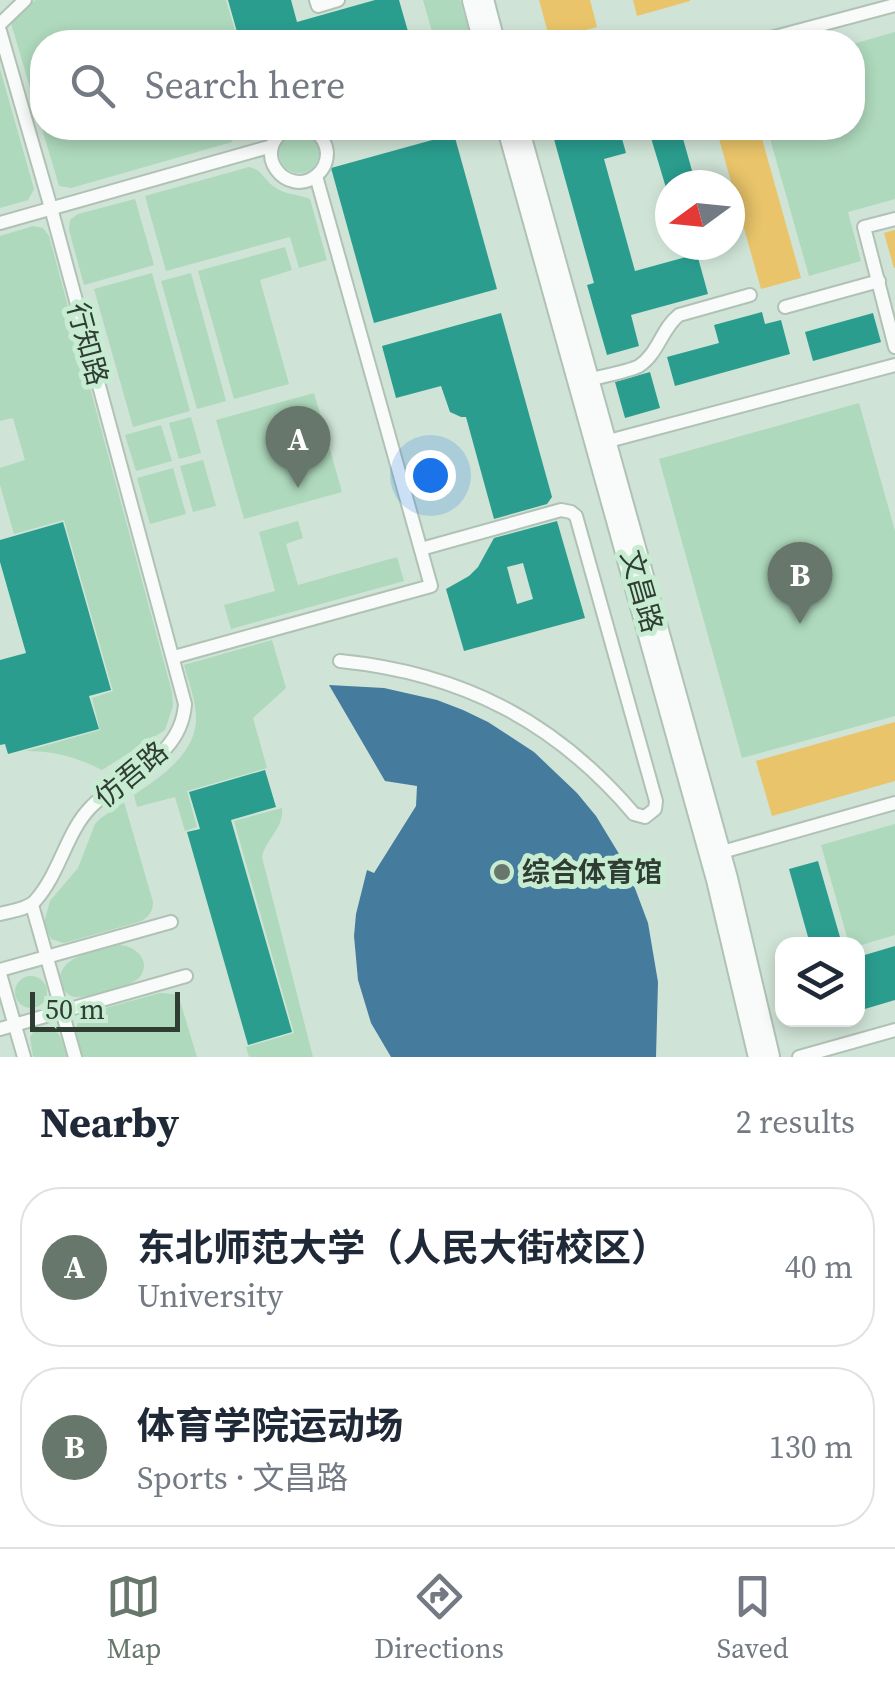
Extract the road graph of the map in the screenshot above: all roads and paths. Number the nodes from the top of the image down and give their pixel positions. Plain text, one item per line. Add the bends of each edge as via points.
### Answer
1 (25, 0) edge
2 (316, 0) edge
3 (338, 0) edge
4 (478, 0) edge
5 (895, 4) edge
6 (0, 27) edge
7 (487, 30) edge
8 (800, 30) edge
9 (30, 133) edge
10 (32, 140) edge
11 (275, 140) edge
12 (322, 140) edge
13 (516, 140) edge
14 (272, 146) junction
15 (316, 176) junction
16 (51, 208) junction
17 (895, 219) edge
18 (0, 223) edge
19 (879, 281) junction
20 (750, 295) dead end
21 (786, 307) dead end
22 (895, 347) edge
23 (895, 364) edge
24 (584, 381) junction
25 (601, 443) junction
26 (421, 549) junction
27 (174, 658) junction
28 (340, 662) dead end
29 (895, 803) edge
30 (715, 854) junction
31 (32, 905) junction
32 (0, 914) edge
33 (171, 922) dead end
34 (47, 957) junction
35 (0, 972) edge
36 (186, 976) dead end
37 (62, 1012) junction
38 (15, 1025) junction
39 (0, 1030) edge
40 (895, 1030) edge
41 (24, 1057) edge
42 (76, 1057) edge
43 (764, 1057) edge
44 (799, 1057) edge

1 - 6 lane
2 - 3 lane via 318,6
4 - 7 street
5 - 8 lane
6 - 9 lane, 行知路
10 - 16 lane, 行知路
11 - 14 lane
12 - 15 lane via 326,161
13 - 24 street, 文昌路
14 - 15 lane via 282,176 300,182
14 - 16 lane
15 - 26 lane
16 - 18 lane
16 - 27 lane, 行知路
17 - 19 lane via 864,227
19 - 21 lane
19 - 22 lane
20 - 24 lane via 680,315 639,366
23 - 25 lane
24 - 25 street, 文昌路
25 - 30 street, 文昌路
26 - 27 lane via 431,586
26 - 28 lane via 561,510 576,516 655,809 645,817 634,814 580,758 498,703 437,678
27 - 31 lane, 仿吾路 via 186,704 170,743 91,806
29 - 30 lane
30 - 43 street, 文昌路
31 - 32 lane
31 - 34 lane
33 - 34 lane
34 - 35 lane
34 - 37 lane
35 - 38 lane
36 - 37 lane
37 - 38 lane
37 - 42 lane
38 - 39 lane
38 - 41 lane
40 - 44 lane

